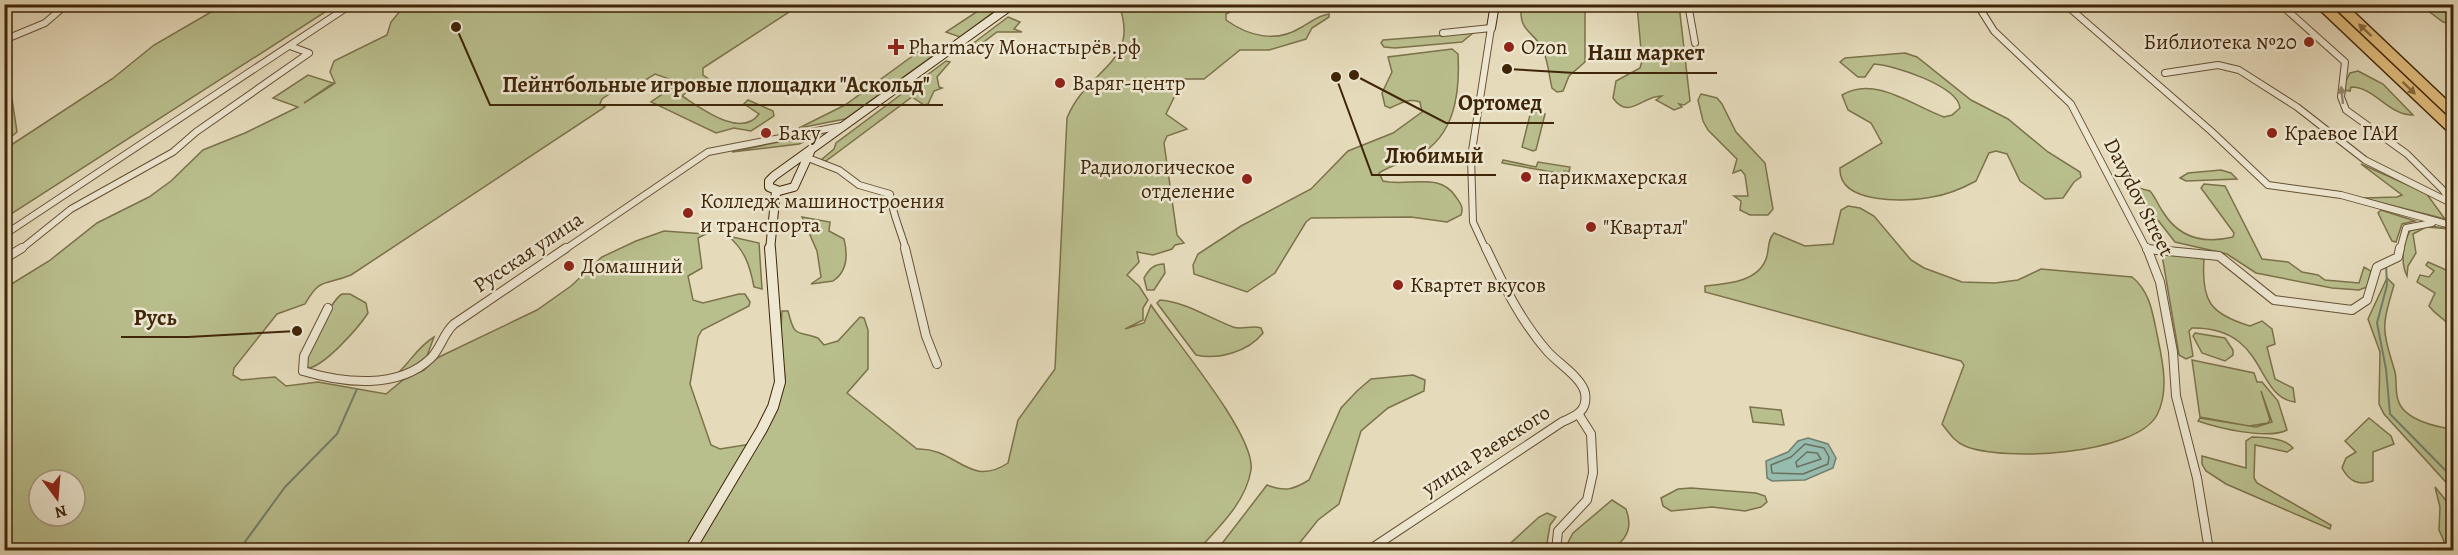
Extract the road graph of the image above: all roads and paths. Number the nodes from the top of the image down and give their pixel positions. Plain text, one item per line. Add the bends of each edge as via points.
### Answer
1 (67, 4) edge
2 (352, 4) edge
3 (1013, 4) edge
4 (1495, 4) edge
5 (1688, 4) edge
6 (1977, 4) edge
7 (2065, 4) edge
8 (2280, 4) edge
9 (2321, 4) edge
10 (2338, 4) edge
11 (1491, 28) junction
12 (1443, 33) dead end
13 (4, 40) edge
14 (1695, 43) dead end
15 (290, 46) junction
16 (2165, 73) dead end
17 (2454, 114) edge
18 (848, 124) junction
19 (2454, 130) edge
20 (809, 155) junction
21 (2443, 190) junction
22 (776, 191) junction
23 (2454, 191) edge
24 (2447, 201) junction
25 (2454, 206) edge
26 (2437, 223) junction
27 (2454, 226) edge
28 (4, 235) edge
29 (2147, 249) junction
30 (4, 259) edge
31 (328, 308) dead end
32 (937, 364) dead end
33 (1579, 415) junction
34 (690, 550) edge
35 (1370, 550) edge
36 (1556, 550) edge
37 (2209, 550) edge

1 - 13 street via 45,23
2 - 15 street
3 - 18 main road
4 - 11 main road
5 - 14 street
6 - 29 street, Davydov Street via 1994,31 2071,104
7 - 26 street via 2268,185 2341,195
21 -> 8 street via 2401,148 2350,115 2342,104 2340,88 2347,68 2345,62
9 -> 19 highway
17 -> 10 highway
11 - 12 street
11 - 33 street, улица Раевского via 1471,153 1473,222 1516,311 1585,394 1584,409
15 - 28 street
15 - 30 street via 309,53 173,152 71,209 28,245
16 - 24 street via 2218,65 2239,70 2298,108 2365,160
18 - 20 main road
18 - 31 street, Русская улица via 708,152 454,324 440,338 433,357 409,375 364,381 303,371 304,356
20 - 22 main road via 797,185
20 - 22 main road via 771,179 768,184
20 - 32 street via 859,185 890,194 926,336
21 - 23 street
21 - 24 street
22 - 34 main road via 770,243 780,382 762,429
24 - 25 street
26 - 27 street
26 - 29 street via 2406,228 2398,257 2378,267 2367,300 2352,310 2274,300 2219,256
29 - 37 street, Davydov Street via 2160,282 2173,352 2176,396 2197,478
33 - 35 street, улица Раевского via 1552,428
33 - 36 street via 1591,434 1593,473 1587,500 1558,531

